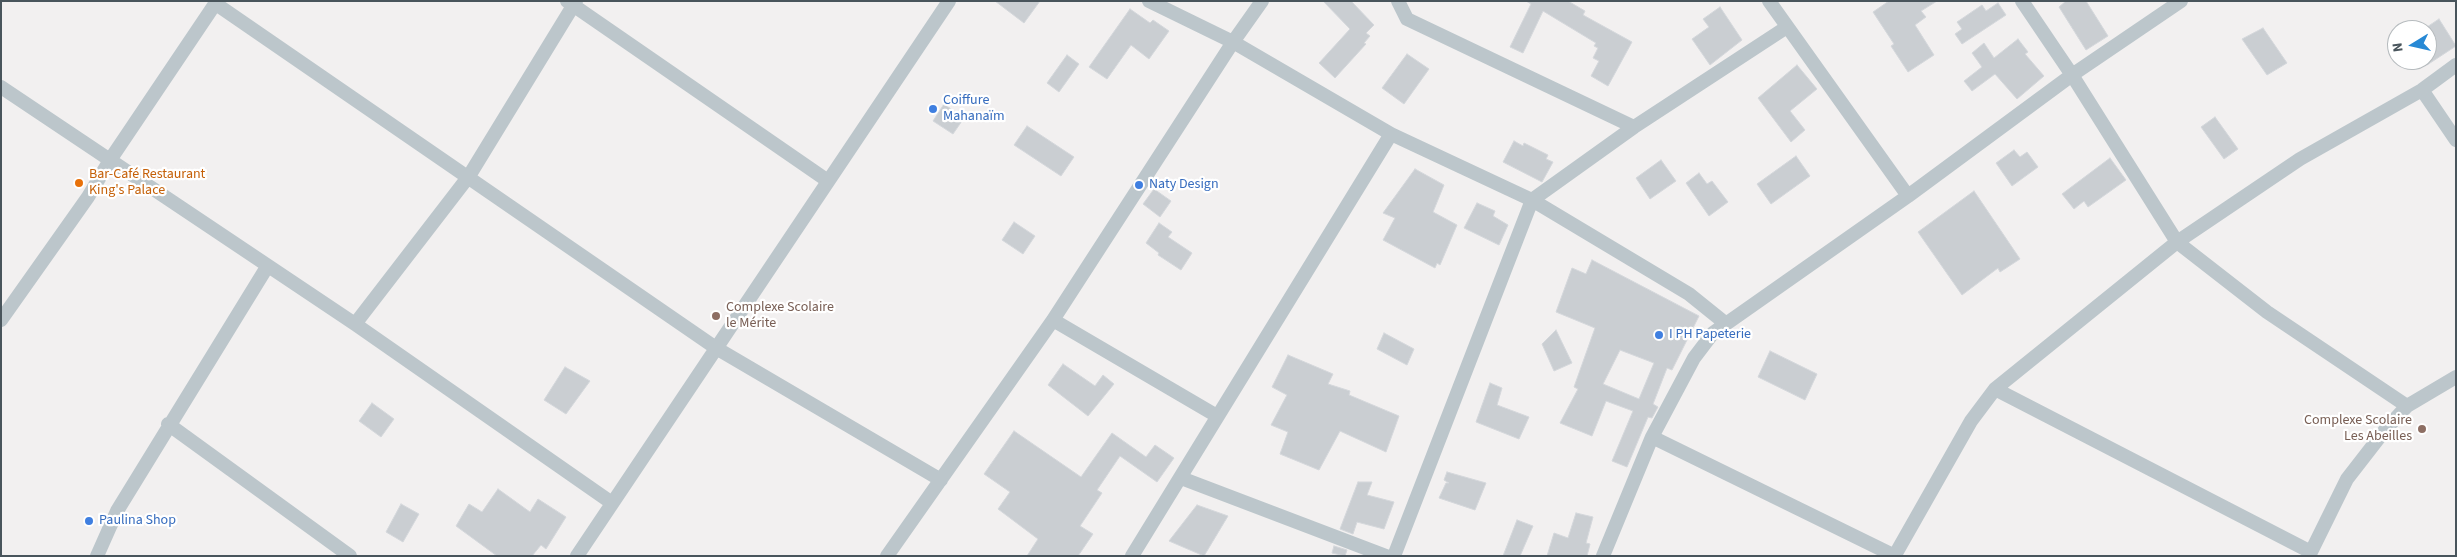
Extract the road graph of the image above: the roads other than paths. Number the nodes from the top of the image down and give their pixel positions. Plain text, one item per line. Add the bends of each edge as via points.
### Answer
1 (1149, 1) edge
2 (1262, 1) edge
3 (1398, 1) edge
4 (1770, 1) edge
5 (2022, 1) edge
6 (2181, 1) edge
7 (217, 3) edge
8 (572, 3) edge
9 (944, 3) edge
10 (1787, 27) junction
11 (1233, 42) junction
12 (2456, 65) edge
13 (2072, 75) junction
14 (1, 87) edge
15 (2422, 90) junction
16 (1634, 127) junction
17 (1391, 134) junction
18 (2456, 140) edge
19 (110, 160) junction
20 (469, 176) junction
21 (828, 181) junction
22 (1908, 196) junction
23 (1532, 200) junction
24 (2177, 242) junction
25 (267, 267) junction
26 (1, 320) edge
27 (1053, 320) junction
28 (1725, 323) junction
29 (355, 324) junction
30 (716, 348) junction
31 (2456, 377) edge
32 (1995, 389) junction
33 (2407, 406) junction
34 (1217, 416) junction
35 (168, 424) junction
36 (1652, 437) junction
37 (1181, 478) junction
38 (941, 480) junction
39 (612, 503) junction
40 (2310, 554) edge
41 (97, 556) edge
42 (350, 556) edge
43 (577, 556) edge
44 (887, 556) edge
45 (1132, 556) edge
46 (1386, 556) edge
47 (1394, 556) edge
48 (1603, 556) edge
49 (1895, 556) edge

1 - 11 street
2 - 11 street
3 - 16 street via 1407,19
4 - 10 street
5 - 13 street
6 - 13 street
7 - 19 street
7 - 20 street
8 - 20 street
8 - 21 street
9 - 21 street
10 - 16 street
10 - 22 street
11 - 17 street
11 - 27 street
12 - 15 street
13 - 22 street
13 - 24 street
14 - 19 street
15 - 18 street
15 - 24 street via 2300,159
16 - 23 street
17 - 23 street
17 - 34 street
19 - 25 street
19 - 26 street via 83,205
20 - 29 street
20 - 30 street
21 - 30 street
22 - 28 street
23 - 28 street via 1689,294
23 - 47 street
24 - 32 street
24 - 33 street via 2267,312
25 - 29 street
25 - 35 street
27 - 34 street
27 - 38 street
28 - 36 street via 1694,358
29 - 39 street
30 - 38 street
30 - 39 street
31 - 33 street
32 - 40 street
32 - 49 street via 1971,421
33 - 40 street via 2384,430 2347,479
34 - 37 street
35 - 41 street via 117,511
35 - 42 street
36 - 48 street
36 - 49 street
37 - 45 street
37 - 46 street
38 - 44 street
39 - 43 street

